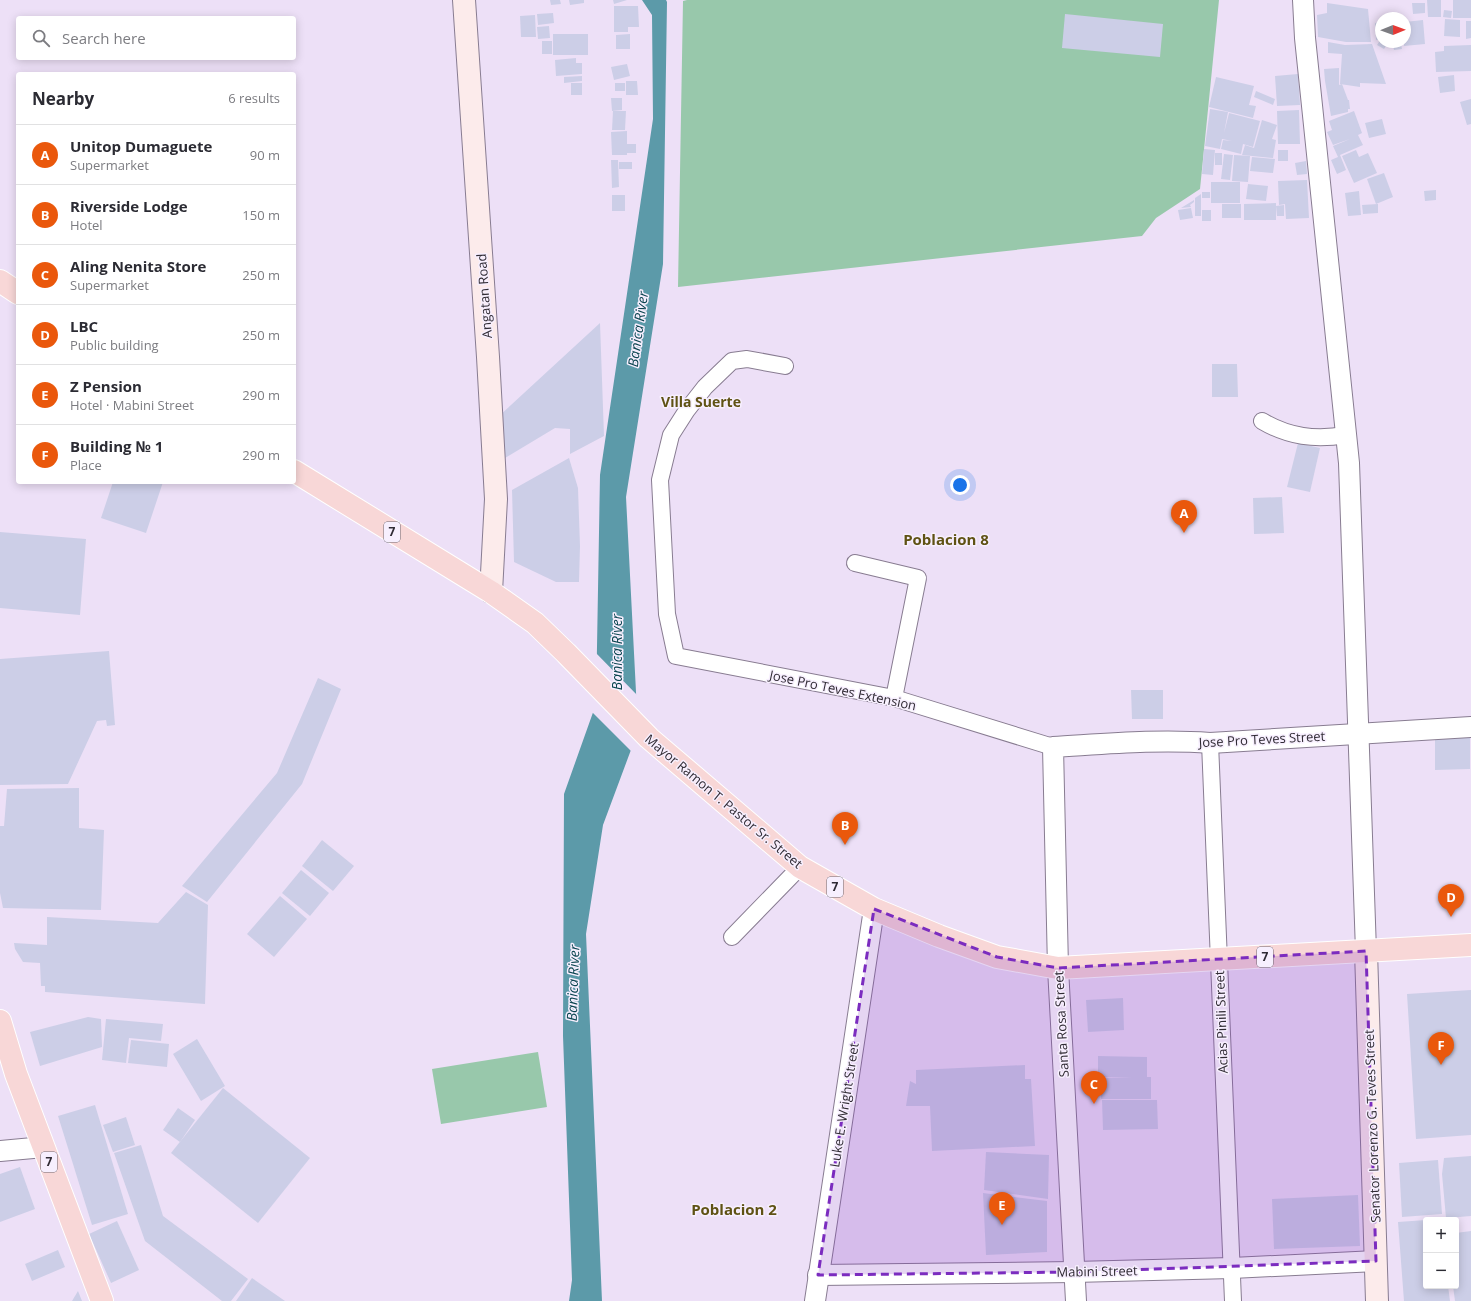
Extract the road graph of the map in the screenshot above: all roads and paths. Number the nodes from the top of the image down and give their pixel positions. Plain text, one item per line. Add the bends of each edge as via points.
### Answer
1 (464, 0) edge
2 (1303, 0) edge
3 (0, 281) edge
4 (16, 292) edge
5 (785, 366) dead end
6 (1262, 421) dead end
7 (1346, 435) junction
8 (296, 472) edge
9 (855, 563) dead end
10 (491, 592) junction
11 (894, 698) junction
12 (1471, 727) edge
13 (1359, 733) junction
14 (1210, 743) junction
15 (1053, 747) junction
16 (800, 867) junction
17 (874, 909) junction
18 (732, 937) dead end
19 (1471, 945) edge
20 (1366, 951) junction
21 (1219, 959) junction
22 (1058, 968) junction
23 (0, 1022) edge
24 (44, 1147) junction
25 (0, 1151) edge
26 (1376, 1261) junction
27 (1232, 1268) junction
28 (1074, 1272) junction
29 (818, 1275) junction
30 (102, 1301) edge
31 (815, 1301) edge
32 (1076, 1301) edge
33 (1233, 1301) edge
34 (1377, 1301) edge

1 - 10 main road, Angatan Road via 496,499
2 - 7 street
3 - 4 main road
5 - 11 street, Jose Pro Teves Extension via 747,359 732,360 705,387 671,435 660,480 667,614 676,656
6 - 7 street via 1286,433 1302,436 1332,438
7 - 13 street
8 - 10 main road, 7
9 - 11 street via 918,578
10 - 16 main road, Mayor Ramon T. Pastor Sr. Street / 7 via 535,623 649,738
11 - 15 street, Jose Pro Teves Extension
12 - 13 street, Jose Pro Teves Street
13 - 14 street, Jose Pro Teves Street
13 - 20 street
14 - 15 street, Jose Pro Teves Street via 1125,742
14 - 21 street, Acias Pinili Street
15 - 22 street, Santa Rosa Street
16 - 17 main road, Mayor Ramon T. Pastor Sr. Street / 7
16 - 18 street
17 - 22 main road, Mayor Ramon T. Pastor Sr. Street / 7 via 997,957
17 - 29 street, Luke E. Wright Street
19 - 20 main road, Mayor Ramon T. Pastor Sr. Street / 7
20 - 21 main road, Mayor Ramon T. Pastor Sr. Street / 7
20 - 26 main road, Senator Lorenzo G. Teves Street
21 - 22 main road, Mayor Ramon T. Pastor Sr. Street / 7
21 - 27 street, Acias Pinili Street
22 - 28 street, Santa Rosa Street
23 - 24 main road, 7 via 16,1074
24 - 25 street
24 - 30 main road, 7
26 - 27 street, Mabini Street
26 - 34 main road, Senator Lorenzo G. Teves Street
27 - 28 street, Mabini Street
27 - 33 street, Acias Pinili Street
28 - 29 street, Mabini Street
28 - 32 street, Santa Rosa Street
29 - 31 street, Luke E. Wright Street

